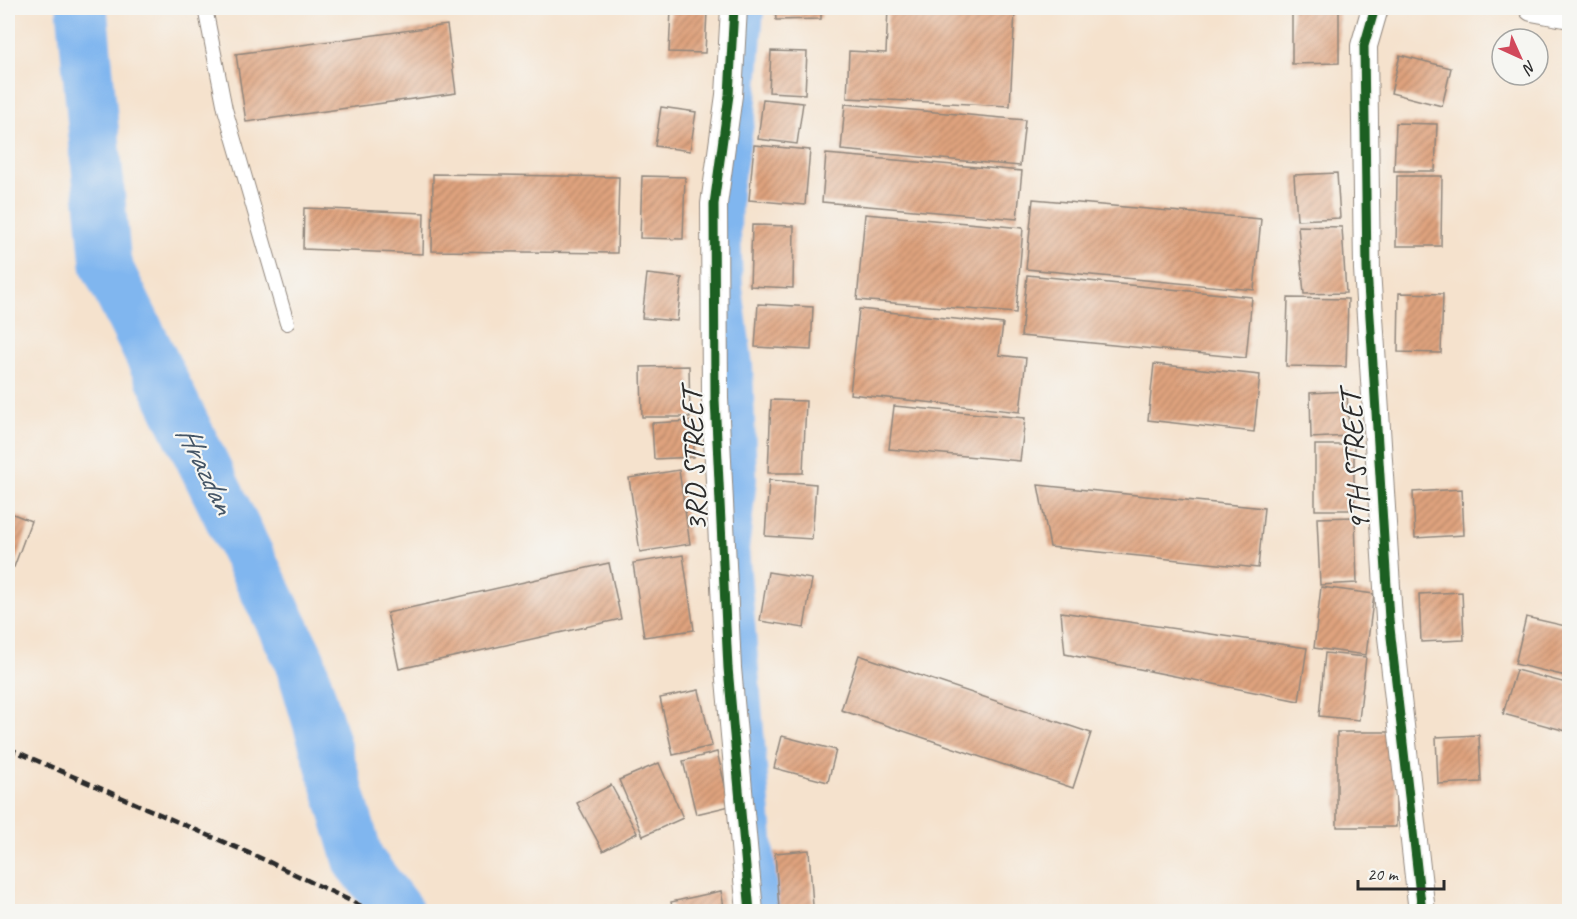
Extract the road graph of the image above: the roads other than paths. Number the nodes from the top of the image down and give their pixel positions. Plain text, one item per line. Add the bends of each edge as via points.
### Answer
1 (205, 8) edge
2 (734, 8) edge
3 (1375, 8) edge
4 (1532, 8) edge
5 (1569, 15) edge
6 (287, 323) dead end
7 (750, 912) edge
8 (1422, 912) edge

1 - 6 lane via 225,109
2 - 7 street, 3RD STREET via 729,95 714,204 715,399 728,668
3 - 8 street, 9TH STREET via 1364,46 1366,269 1389,619
4 - 5 street

